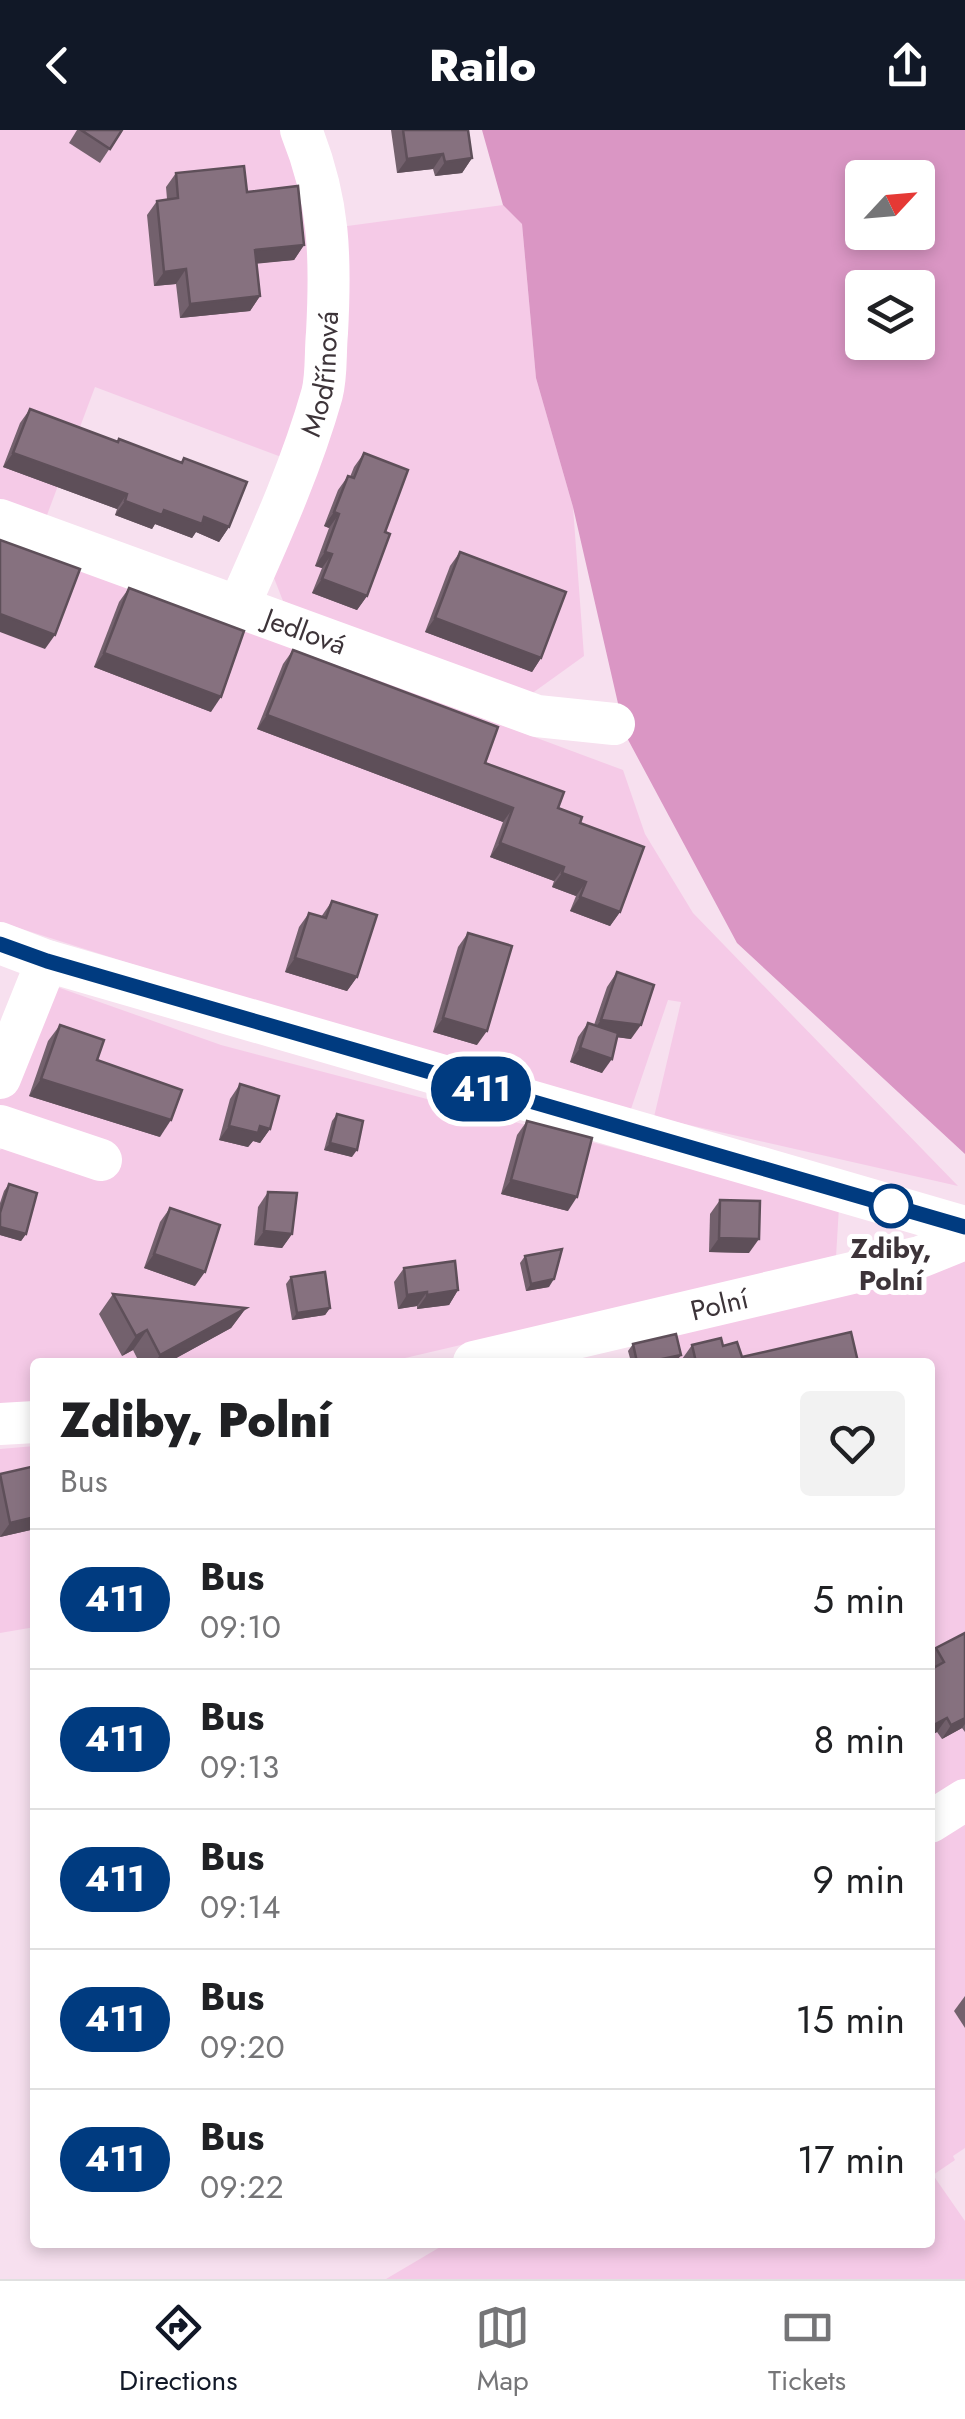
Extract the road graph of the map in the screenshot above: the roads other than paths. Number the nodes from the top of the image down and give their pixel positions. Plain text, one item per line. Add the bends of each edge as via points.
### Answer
1 (301, 130) edge
2 (0, 520) edge
3 (238, 608) junction
4 (614, 724) dead end
5 (0, 944) edge
6 (47, 961) junction
7 (0, 1078) edge
8 (0, 1126) edge
9 (101, 1160) dead end
10 (965, 1227) edge
11 (965, 1239) edge
12 (491, 1358) edge
13 (30, 1422) edge
14 (0, 1424) edge
15 (965, 1800) edge
16 (935, 1819) edge

1 - 3 street, Modřínová via 325,213 330,258 324,390
2 - 3 street, Jedlová
3 - 4 street, Jedlová via 538,716
5 - 6 street
6 - 7 street
6 - 10 street
8 - 9 street
11 - 12 street, Polní via 920,1257
13 - 14 street
15 - 16 street

